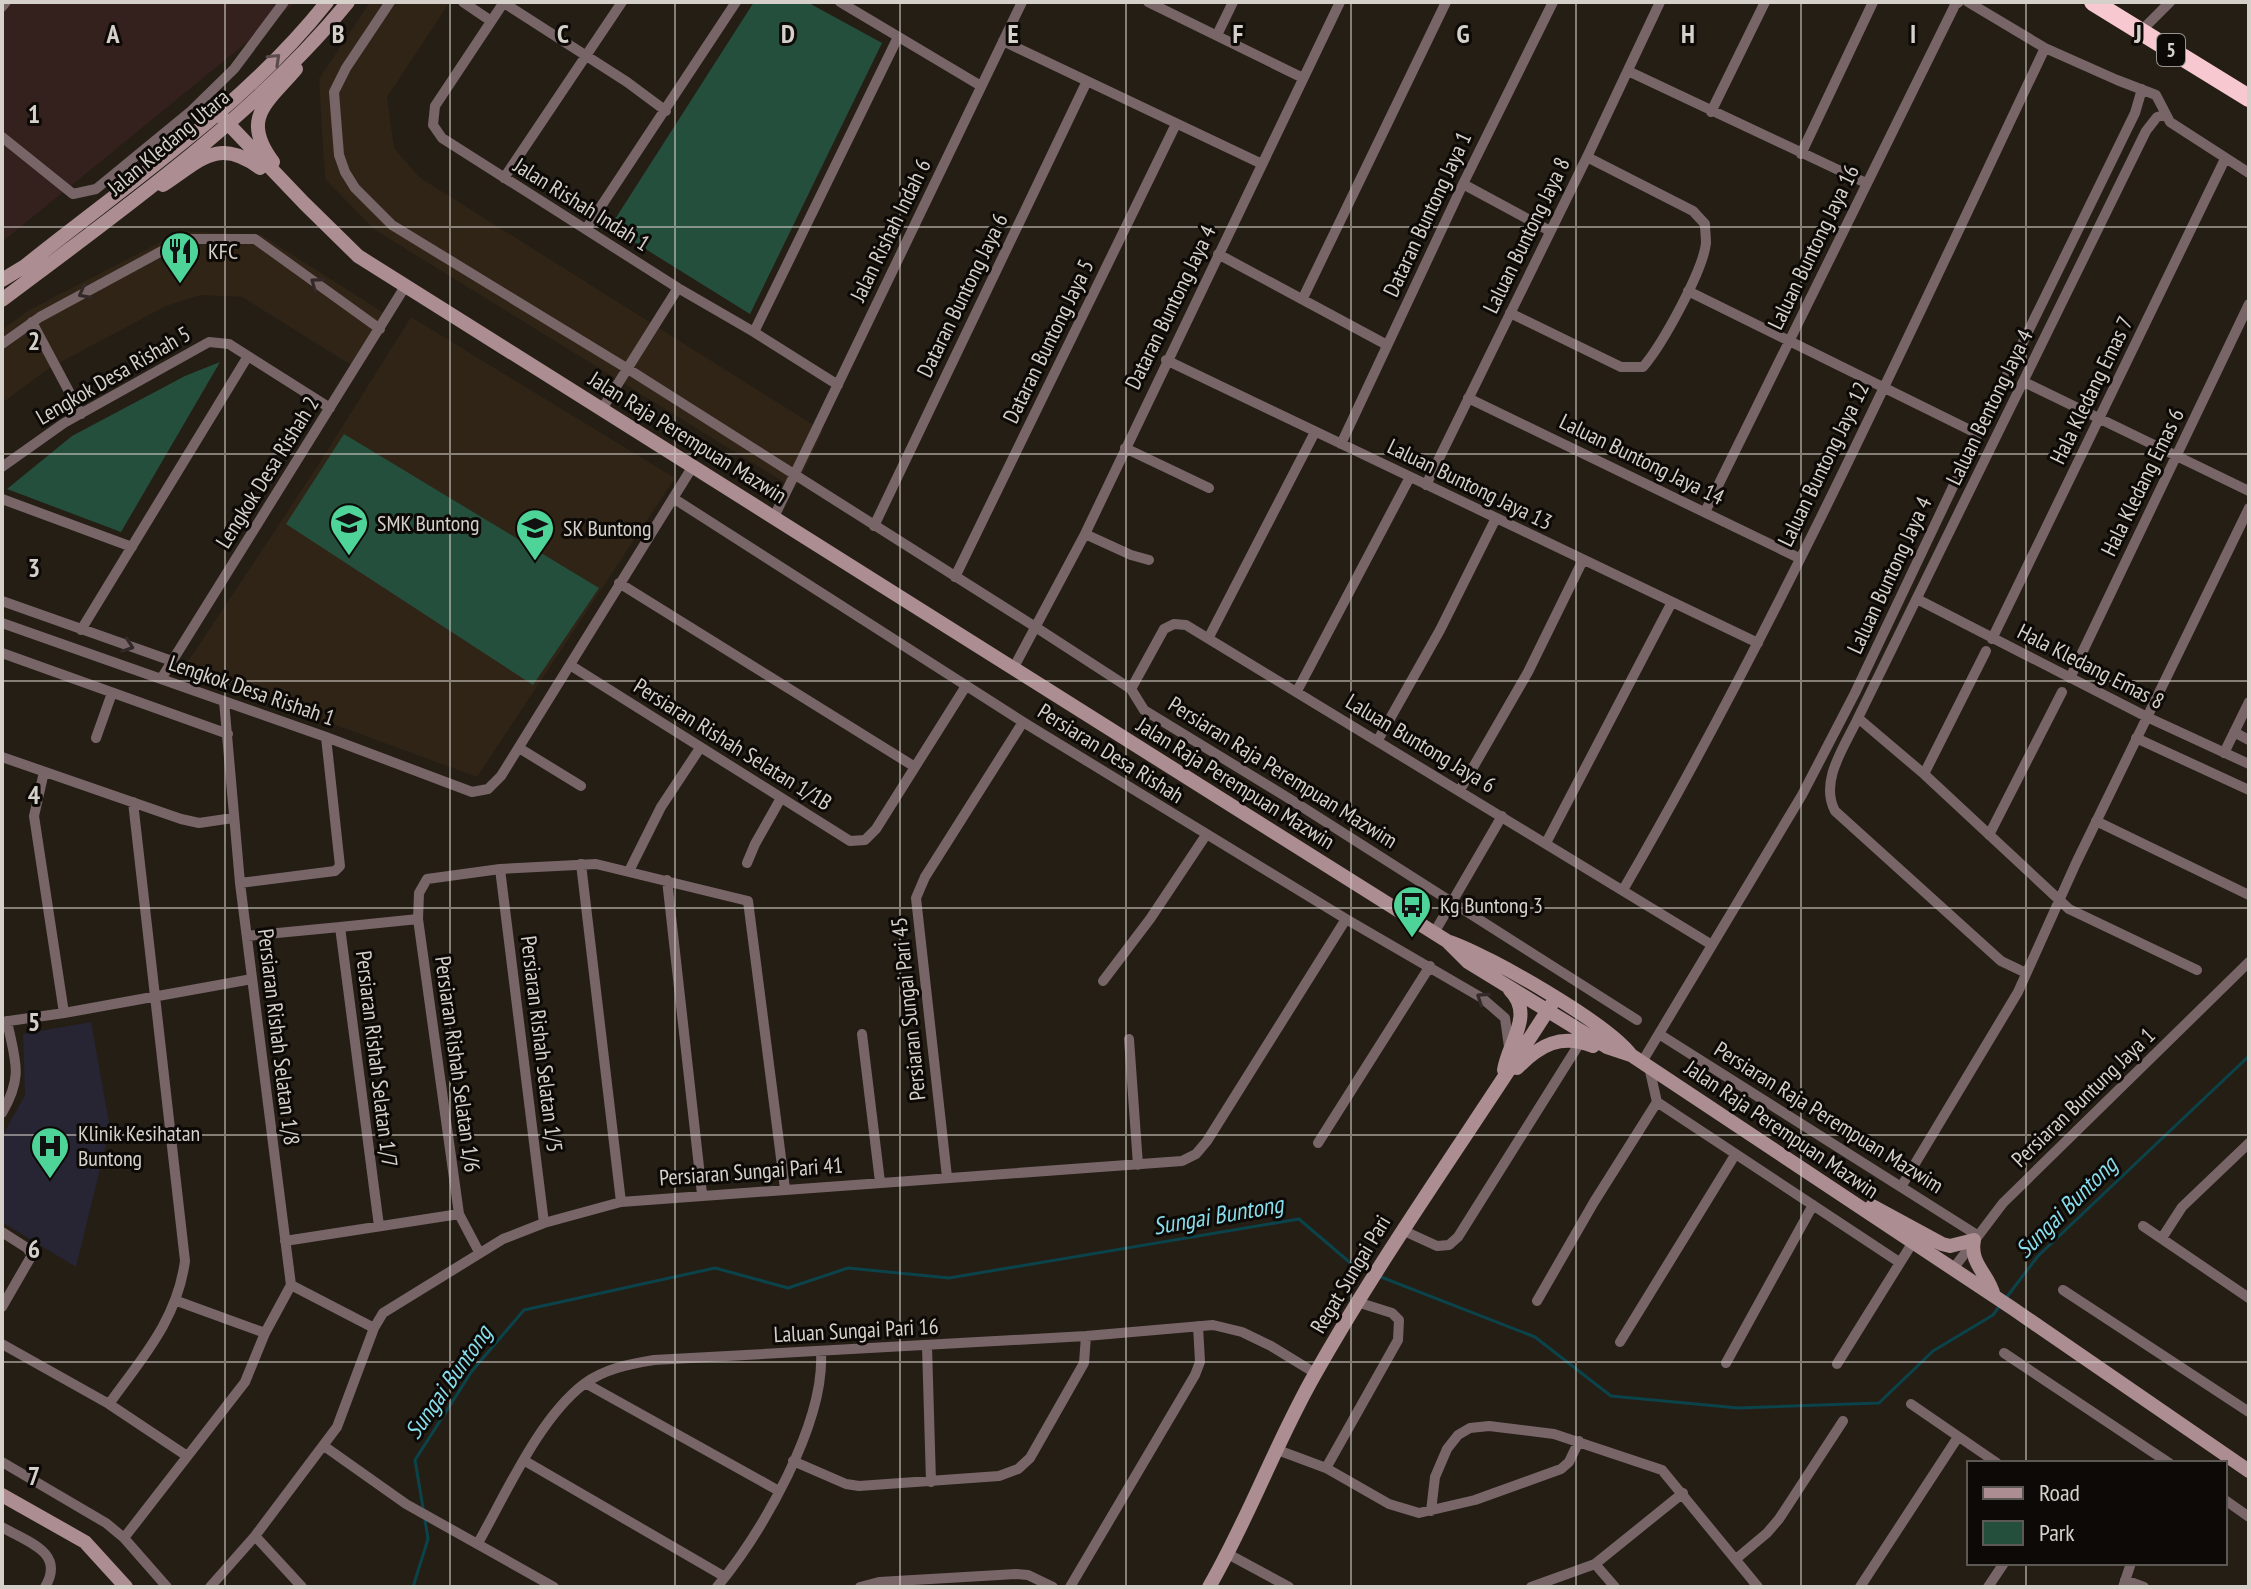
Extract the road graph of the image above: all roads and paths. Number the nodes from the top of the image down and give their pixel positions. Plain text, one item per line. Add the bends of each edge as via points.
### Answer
1 (6, 2) edge
2 (284, 2) edge
3 (327, 2) edge
4 (348, 2) edge
5 (390, 2) edge
6 (463, 2) edge
7 (504, 2) edge
8 (622, 2) edge
9 (736, 2) edge
10 (840, 2) edge
11 (1022, 2) edge
12 (1148, 2) edge
13 (1233, 2) edge
14 (1340, 2) edge
15 (1446, 2) edge
16 (1553, 2) edge
17 (1660, 2) edge
18 (1765, 2) edge
19 (1873, 2) edge
20 (1959, 2) edge
21 (1968, 2) edge
22 (2093, 2) edge
23 (2170, 2) edge
24 (2, 7) edge
25 (491, 21) junction
26 (325, 30) junction
27 (2141, 31) junction
28 (1217, 35) junction
29 (898, 37) junction
30 (1003, 41) junction
31 (2045, 48) junction
32 (587, 55) junction
33 (1628, 71) junction
34 (1303, 78) junction
35 (1087, 81) junction
36 (981, 86) junction
37 (2142, 89) junction
38 (2249, 98) edge
39 (666, 111) junction
40 (217, 112) junction
41 (1711, 112) junction
42 (2165, 115) junction
43 (227, 124) junction
44 (1176, 124) junction
45 (2, 137) edge
46 (1801, 154) junction
47 (1587, 157) junction
48 (2225, 159) junction
49 (1262, 164) junction
50 (2249, 173) edge
51 (504, 178) junction
52 (1866, 183) junction
53 (1463, 184) junction
54 (304, 203) junction
55 (102, 225) junction
56 (586, 229) junction
57 (1550, 231) junction
58 (1218, 254) junction
59 (2, 280) edge
60 (406, 285) junction
61 (678, 288) junction
62 (1688, 291) junction
63 (1303, 298) junction
64 (2, 300) edge
65 (2249, 304) edge
66 (1510, 313) junction
67 (32, 322) junction
68 (380, 329) junction
69 (754, 332) junction
70 (1789, 342) junction
71 (2, 344) edge
72 (1387, 345) junction
73 (248, 356) junction
74 (1166, 360) junction
75 (628, 369) junction
76 (2024, 382) junction
77 (838, 385) junction
78 (1883, 388) junction
79 (1468, 398) junction
80 (330, 408) junction
81 (602, 409) junction
82 (81, 414) junction
83 (2099, 418) junction
84 (1315, 432) junction
85 (1978, 434) junction
86 (1341, 444) junction
87 (1125, 448) junction
88 (2177, 455) junction
89 (693, 466) junction
90 (2, 467) edge
91 (793, 475) junction
92 (1410, 477) junction
93 (1426, 485) junction
94 (1209, 488) dead end
95 (2249, 491) edge
96 (673, 498) junction
97 (2, 499) edge
98 (2249, 508) edge
99 (1705, 512) junction
100 (774, 517) junction
101 (1496, 518) junction
102 (874, 526) junction
103 (1085, 534) junction
104 (132, 547) junction
105 (1799, 558) junction
106 (1149, 560) dead end
107 (1583, 560) junction
108 (955, 577) junction
109 (619, 583) junction
110 (1917, 599) junction
111 (2, 601) edge
112 (1672, 602) junction
113 (2, 623) edge
114 (1037, 628) junction
115 (81, 630) junction
116 (1209, 637) junction
117 (1992, 639) junction
118 (1758, 643) junction
119 (1986, 651) dead end
120 (2, 653) edge
121 (172, 661) junction
122 (570, 665) junction
123 (1013, 669) junction
124 (2070, 678) junction
125 (161, 679) junction
126 (966, 686) junction
127 (1131, 689) junction
128 (1297, 691) junction
129 (2062, 692) dead end
130 (112, 693) junction
131 (224, 701) junction
132 (2249, 702) edge
133 (2147, 717) junction
134 (1858, 718) junction
135 (1023, 722) junction
136 (2234, 732) junction
137 (228, 734) junction
138 (326, 737) junction
139 (96, 738) dead end
140 (2136, 738) junction
141 (1378, 740) junction
142 (2249, 740) edge
143 (519, 748) junction
144 (700, 748) junction
145 (2224, 753) junction
146 (2, 757) edge
147 (2249, 764) edge
148 (915, 767) junction
149 (44, 772) junction
150 (1924, 774) junction
151 (581, 786) dead end
152 (1460, 790) junction
153 (2249, 790) edge
154 (781, 798) junction
155 (133, 802) junction
156 (1502, 816) junction
157 (233, 818) junction
158 (2096, 821) junction
159 (1206, 835) junction
160 (1989, 835) junction
161 (1546, 843) junction
162 (747, 863) dead end
163 (581, 864) junction
164 (500, 869) junction
165 (629, 871) junction
166 (667, 880) junction
167 (240, 883) junction
168 (1623, 890) junction
169 (2249, 895) edge
170 (2058, 900) junction
171 (1453, 901) junction
172 (418, 919) junction
173 (1346, 919) junction
174 (340, 927) junction
175 (247, 936) junction
176 (1440, 937) junction
177 (1712, 945) junction
178 (2249, 962) edge
179 (1430, 966) junction
180 (2197, 970) dead end
181 (2026, 973) junction
182 (252, 979) junction
183 (1497, 979) junction
184 (1103, 981) dead end
185 (156, 996) junction
186 (1551, 1005) junction
187 (64, 1013) junction
188 (1637, 1020) dead end
189 (4, 1022) edge
190 (862, 1034) dead end
191 (1659, 1034) junction
192 (1129, 1039) dead end
193 (1581, 1041) junction
194 (1510, 1049) junction
195 (1635, 1059) junction
196 (1503, 1079) junction
197 (1657, 1102) junction
198 (2, 1113) edge
199 (1318, 1143) dead end
200 (2249, 1143) edge
201 (1735, 1155) junction
202 (1138, 1165) junction
203 (947, 1177) junction
204 (880, 1182) junction
205 (1901, 1187) junction
206 (785, 1189) junction
207 (702, 1194) junction
208 (1841, 1195) junction
209 (621, 1202) junction
210 (1813, 1205) junction
211 (459, 1214) junction
212 (544, 1223) junction
213 (379, 1226) junction
214 (2143, 1226) dead end
215 (1402, 1230) junction
216 (2, 1232) edge
217 (1976, 1237) junction
218 (2162, 1238) junction
219 (285, 1241) junction
220 (1913, 1242) junction
221 (479, 1252) junction
222 (1899, 1262) junction
223 (1953, 1269) junction
224 (2249, 1280) edge
225 (291, 1285) junction
226 (2063, 1290) dead end
227 (2239, 1291) junction
228 (1995, 1296) junction
229 (1359, 1298) junction
230 (2249, 1298) edge
231 (177, 1301) junction
232 (1537, 1301) dead end
233 (2, 1307) edge
234 (1198, 1326) junction
235 (374, 1328) junction
236 (265, 1333) junction
237 (1086, 1336) junction
238 (1620, 1342) dead end
239 (2, 1344) edge
240 (927, 1346) junction
241 (821, 1352) junction
242 (2004, 1353) dead end
243 (1726, 1363) dead end
244 (1837, 1364) dead end
245 (1315, 1373) junction
246 (585, 1383) junction
247 (109, 1404) junction
248 (1911, 1404) dead end
249 (2249, 1412) edge
250 (1843, 1421) dead end
251 (1958, 1437) junction
252 (1579, 1441) junction
253 (324, 1446) junction
254 (1275, 1449) junction
255 (187, 1456) junction
256 (525, 1461) junction
257 (793, 1461) junction
258 (1994, 1461) edge
259 (2166, 1461) edge
260 (2, 1462) edge
261 (1326, 1468) junction
262 (2249, 1471) edge
263 (931, 1482) junction
264 (779, 1491) junction
265 (1683, 1493) junction
266 (2, 1495) edge
267 (2227, 1501) edge
268 (1431, 1511) junction
269 (2249, 1517) edge
270 (2, 1527) edge
271 (255, 1536) junction
272 (124, 1538) junction
273 (478, 1543) junction
274 (1228, 1554) junction
275 (1736, 1559) junction
276 (1595, 1564) junction
277 (2003, 1565) edge
278 (963, 1576) junction
279 (725, 1577) junction
280 (48, 1582) edge
281 (2124, 1583) edge
282 (126, 1587) edge
283 (167, 1587) edge
284 (210, 1587) edge
285 (302, 1587) edge
286 (554, 1587) edge
287 (717, 1587) edge
288 (860, 1587) edge
289 (957, 1587) edge
290 (1053, 1587) edge
291 (1070, 1587) edge
292 (1209, 1587) edge
293 (1289, 1587) edge
294 (1531, 1587) edge
295 (1615, 1587) edge
296 (1758, 1587) edge
297 (1860, 1587) edge
298 (1988, 1587) edge
299 (2144, 1587) edge

1 - 24 street
2 - 45 street via 234,69 96,189 73,194
40 -> 3 main road, Jalan Kledang Utara via 306,29
4 - 26 main road, Jalan Kledang Utara
5 - 75 street, Persiaran Raja Perempuan Mazwim via 334,92 339,155 355,188 392,225
6 - 25 street
7 - 25 street, Jalan Rishah Indah 1
7 - 32 street
8 - 32 street
9 - 39 street
10 - 29 street
11 - 30 street, Jalan Rishah Indah 6
12 - 28 street
13 - 28 street
14 - 34 street, Dataran Buntong Jaya 4
15 - 63 street
16 - 53 street, Dataran Buntong Jaya 1
17 - 33 street, Laluan Buntong Jaya 8
18 - 41 street
19 - 46 street
20 - 52 street, Laluan Buntong Jaya 16
21 - 31 street
22 - 27 highway, 5
23 - 27 street
25 - 51 street, Jalan Rishah Indah 1 via 435,106 433,125 442,138
26 - 43 main road, Jalan Kledang Utara
26 - 54 main road via 257,122 266,154
27 - 38 highway, 5
28 - 34 street
29 - 36 street
29 - 69 street
30 - 35 street
30 - 36 street, Jalan Rishah Indah 6
31 - 37 street
31 - 78 street, Laluan Buntong Jaya 12
32 - 39 street
32 - 51 street
33 - 41 street
33 - 47 street, Laluan Buntong Jaya 8
34 - 49 street, Dataran Buntong Jaya 4
35 - 44 street
35 - 102 street, Dataran Buntong Jaya 6
36 - 77 street, Jalan Rishah Indah 6
37 - 42 street via 2156,95
37 - 85 street, Laluan Buntong Jaya 4
39 - 56 street
40 - 43 main road, Jalan Raja Perempuan Mazwin
40 - 59 main road, Jalan Kledang Utara
41 - 46 street
42 - 48 street
42 - 76 street, Laluan Bentong Jaya 4 via 2146,131
43 - 54 main road, Jalan Raja Perempuan Mazwin
43 - 55 main road, Jalan Kledang Utara
44 - 49 street
44 - 108 street, Dataran Buntong Jaya 5
46 - 52 street
47 - 57 street, Laluan Buntong Jaya 8
47 - 62 street via 1693,211 1705,224 1706,246
48 - 50 street
48 - 83 street, Hala Kledang Emas 7
49 - 58 street, Dataran Buntong Jaya 4
51 - 56 street, Jalan Rishah Indah 1
52 - 70 street, Laluan Buntong Jaya 16
53 - 57 street
53 - 72 street, Dataran Buntong Jaya 1
54 - 55 main road via 241,154 226,151 211,154
54 - 60 main road, Jalan Raja Perempuan Mazwin via 358,256
55 - 64 main road, Jalan Kledang Utara
56 - 61 street, Jalan Rishah Indah 1
57 - 66 street, Laluan Buntong Jaya 8
58 - 63 street
58 - 74 street, Dataran Buntong Jaya 4
60 - 68 street, Lengkok Desa Rishah 2
60 - 81 main road, Jalan Raja Perempuan Mazwin
61 - 69 street, Jalan Rishah Indah 1
61 - 75 street
62 - 66 street via 1643,367 1621,367
62 - 70 street
63 - 72 street
65 - 88 street, Hala Kledang Emas 6
66 - 79 street, Laluan Buntong Jaya 8
68 -> 67 street via 255,239 184,239
67 - 71 street
67 - 82 street
68 - 80 street, Lengkok Desa Rishah 2
69 - 77 street, Jalan Rishah Indah 1
70 - 78 street
70 - 99 street, Laluan Buntong Jaya 16
72 - 86 street, Dataran Buntong Jaya 1
73 - 80 street, Lengkok Desa Rishah 5
73 - 82 street, Lengkok Desa Rishah 5 via 229,344 209,342
73 - 104 street
74 - 84 street, Laluan Buntong Jaya 13
74 - 87 street, Dataran Buntong Jaya 4
75 - 81 street
75 - 91 street, Persiaran Raja Perempuan Mazwim
76 - 83 street
76 - 110 street, Laluan Bentong Jaya 4
77 - 91 street, Jalan Rishah Indah 6
78 - 85 street
78 - 105 street, Laluan Buntong Jaya 12
79 - 93 street, Laluan Buntong Jaya 8
79 - 99 street, Laluan Buntong Jaya 14
80 - 121 street, Lengkok Desa Rishah 2
81 - 89 main road, Jalan Raja Perempuan Mazwin
82 - 90 street, Lengkok Desa Rishah 5
83 - 88 street
83 - 117 street, Hala Kledang Emas 7
84 - 86 street, Laluan Buntong Jaya 13
84 - 116 street
85 - 177 street, Laluan Buntong Jaya 4 via 1849,706
86 - 92 street, Laluan Buntong Jaya 13
87 - 94 street
87 - 103 street, Dataran Buntong Jaya 4
88 - 95 street
88 - 124 street, Hala Kledang Emas 6
89 - 96 street
89 - 100 main road, Jalan Raja Perempuan Mazwin
91 - 100 street, Jalan Rishah Indah 6
91 - 102 street, Persiaran Raja Perempuan Mazwim
92 - 93 street, Laluan Buntong Jaya 13
92 - 128 street
93 - 101 street, Laluan Buntong Jaya 13
96 - 109 street
96 - 126 street, Persiaran Desa Rishah
97 - 104 street
98 - 133 street
99 - 105 street, Laluan Buntong Jaya 14
100 - 123 main road, Jalan Raja Perempuan Mazwin
101 - 107 street, Laluan Buntong Jaya 13
101 - 141 street
102 - 108 street, Persiaran Raja Perempuan Mazwim
103 - 106 street
103 - 114 street, Dataran Buntong Jaya 4
104 - 115 street
105 - 118 street, Laluan Buntong Jaya 12
107 - 112 street, Laluan Buntong Jaya 13
107 - 152 street via 1528,672
108 - 114 street, Persiaran Raja Perempuan Mazwim
109 - 122 street
109 - 148 street
110 - 117 street, Hala Kledang Emas 8
110 - 134 street, Laluan Bentong Jaya 4
111 - 115 street, Lengkok Desa Rishah 1
112 - 118 street, Laluan Buntong Jaya 13
112 - 161 street
113 - 125 street, Lengkok Desa Rishah 1
114 - 123 street, Dataran Buntong Jaya 4
114 - 127 street, Persiaran Raja Perempuan Mazwim
115 -> 121 street, Lengkok Desa Rishah 1
116 - 127 street, Laluan Buntong Jaya 6 via 1186,625 1164,629
116 - 128 street, Laluan Buntong Jaya 6
117 - 124 street, Hala Kledang Emas 8
118 - 168 street, Laluan Buntong Jaya 12
119 - 150 street
120 - 130 street
121 - 125 street, Lengkok Desa Rishah 2
122 - 143 street
122 - 144 street, Persiaran Rishah Selatan 1/1B
123 - 176 main road, Jalan Raja Perempuan Mazwin
124 - 133 street, Hala Kledang Emas 8
125 - 131 street, Lengkok Desa Rishah 1
126 - 135 street, Persiaran Desa Rishah
126 - 148 street
127 - 171 street, Persiaran Raja Perempuan Mazwim via 1144,710
128 - 141 street, Laluan Buntong Jaya 6
129 - 160 street
130 - 137 street
130 - 139 street
131 - 137 street, Persiaran Rishah Selatan 1/8
131 - 138 street, Lengkok Desa Rishah 1
132 - 136 street
133 - 140 street
133 - 145 street, Hala Kledang Emas 8
134 - 150 street
134 - 181 street, Laluan Bentong Jaya 4 via 1832,773 1828,790 1835,811 2001,961
135 - 159 street, Persiaran Desa Rishah
135 - 203 street, Persiaran Sungai Pari 45 via 916,898
136 - 142 street
136 - 145 street
137 - 157 street, Persiaran Rishah Selatan 1/8
138 - 143 street, Lengkok Desa Rishah 1 via 472,792 488,789
138 - 167 street via 340,866 335,871
140 - 153 street
140 - 158 street
141 - 152 street, Laluan Buntong Jaya 6
143 - 151 street
144 - 154 street, Persiaran Rishah Selatan 1/1B
144 - 165 street via 661,807
145 - 147 street, Hala Kledang Emas 8
146 - 149 street
148 - 154 street, Persiaran Rishah Selatan 1/1B via 865,840 850,841
149 - 155 street
149 - 187 street via 34,816
150 - 160 street
152 - 156 street, Laluan Buntong Jaya 6
154 - 162 street
155 - 157 street via 199,823
155 - 185 street
156 - 161 street, Laluan Buntong Jaya 6
156 - 171 street
157 - 167 street, Persiaran Rishah Selatan 1/8
158 - 169 street
158 - 170 street
159 - 173 street, Persiaran Desa Rishah
159 - 184 street
160 - 170 street
161 - 168 street, Laluan Buntong Jaya 6
163 - 164 street
163 - 165 street
163 - 209 street
164 - 172 street, Persiaran Rishah Selatan 1/6 via 427,879 419,893
164 - 212 street, Persiaran Rishah Selatan 1/5
165 - 166 street
166 - 206 street via 748,901
166 - 207 street
167 - 175 street, Persiaran Rishah Selatan 1/8
168 - 177 street, Laluan Buntong Jaya 6
170 - 180 street via 2081,917
170 - 181 street
171 - 176 street
171 - 188 street, Persiaran Raja Perempuan Mazwim
172 - 174 street, Persiaran Rishah Selatan 1/7
172 - 211 street, Persiaran Rishah Selatan 1/6
173 - 179 street, Persiaran Desa Rishah
173 - 202 street, Persiaran Sungai Pari 41 via 1196,1154 1182,1161
174 - 175 street
174 - 213 street, Persiaran Rishah Selatan 1/7
175 - 182 street, Persiaran Rishah Selatan 1/8
176 - 183 main road, Jalan Raja Perempuan Mazwin
176 - 186 main road via 1474,951
177 - 191 street, Laluan Buntong Jaya 4
178 - 217 street, Persiaran Buntung Jaya 1 via 2003,1203
194 -> 179 street, Persiaran Desa Rishah via 1508,1024 1501,1013
179 - 199 street
181 - 205 street
182 - 185 street
182 - 219 street, Persiaran Rishah Selatan 1/8
183 - 186 main road, Jalan Raja Perempuan Mazwin
183 - 194 main road via 1514,993 1522,1015
185 - 187 street
185 - 231 street via 185,1261
186 - 195 main road via 1615,1038
186 - 196 main road, Regat Sungai Pari
187 - 189 street
189 - 198 street via 17,1073
190 - 204 street
191 - 195 street, Laluan Buntong Jaya 4
191 - 205 street, Persiaran Raja Perempuan Mazwim
192 - 202 street
193 - 195 main road
193 - 196 main road via 1554,1041 1539,1048
193 - 215 street via 1458,1237 1437,1246
194 - 196 main road
195 - 197 street
195 - 208 main road, Jalan Raja Perempuan Mazwin
196 - 215 main road, Regat Sungai Pari
197 - 201 street
197 - 232 street
200 - 218 street via 2182,1207
201 - 210 street
201 - 238 street
202 - 203 street, Persiaran Sungai Pari 41
203 - 204 street, Persiaran Sungai Pari 41
204 - 206 street, Persiaran Sungai Pari 41
205 - 217 street, Persiaran Raja Perempuan Mazwim
206 - 207 street, Persiaran Sungai Pari 41
207 - 209 street, Persiaran Sungai Pari 41
208 - 217 main road via 1942,1244 1957,1245
208 - 220 main road, Jalan Raja Perempuan Mazwin
209 - 212 street, Persiaran Sungai Pari 41
210 - 222 street
210 - 243 street
211 - 213 street
211 - 221 street, Persiaran Rishah Selatan 1/6
212 - 221 street, Persiaran Sungai Pari 41
213 - 219 street
214 - 218 street
215 - 229 main road, Regat Sungai Pari
216 - 233 street via 32,1255
217 - 223 street, Persiaran Buntung Jaya 1
217 - 228 main road via 1973,1256
218 - 227 street
219 - 225 street, Persiaran Rishah Selatan 1/8
220 - 222 street
220 - 223 main road, Jalan Raja Perempuan Mazwin
221 - 235 street, Persiaran Sungai Pari 41 via 398,1302
222 - 244 street
223 - 228 main road, Jalan Raja Perempuan Mazwin
224 - 227 street
225 - 235 street
225 - 236 street
226 - 249 street
227 - 230 street
228 - 262 main road, Jalan Raja Perempuan Mazwin
229 - 245 main road, Regat Sungai Pari
229 - 261 street via 1399,1320 1398,1340
231 - 236 street
231 - 247 street
234 - 237 street, Laluan Sungai Pari 16
234 - 245 street, Laluan Sungai Pari 16 via 1242,1332
234 - 291 street via 1195,1375
235 - 253 street, Persiaran Sungai Pari 41 via 346,1409
236 - 255 street via 245,1382
237 - 240 street, Laluan Sungai Pari 16
237 - 263 street via 1084,1363 1030,1458 999,1476
239 - 247 street
240 - 241 street, Laluan Sungai Pari 16
240 - 263 street
241 - 246 street, Laluan Sungai Pari 16 via 654,1360 624,1365
241 - 257 street via 818,1389
242 - 259 street
245 - 254 main road, Regat Sungai Pari
246 - 256 street, Laluan Sungai Pari 16 via 544,1427
246 - 264 street
247 - 255 street
248 - 251 street
250 - 275 street via 1779,1519
251 - 258 street
251 - 297 street
252 - 265 street via 1662,1470
252 - 268 street via 1561,1469
252 - 268 street via 1530,1430 1470,1428 1458,1435 1439,1465
253 - 271 street, Persiaran Sungai Pari 41
253 - 273 street via 406,1504
254 - 261 street
254 - 274 main road, Regat Sungai Pari
255 - 272 street
256 - 273 street, Laluan Sungai Pari 16
256 - 279 street
257 - 263 street via 859,1486
257 - 264 street
260 - 272 street
261 - 268 street via 1407,1512
264 - 279 street
265 - 275 street
265 - 276 street
266 - 282 main road via 85,1542
267 - 269 street
270 - 280 street via 50,1558
271 - 284 street, Persiaran Sungai Pari 41
271 - 285 street
272 - 283 street
273 - 286 street
274 - 292 main road, Regat Sungai Pari
274 - 293 street
275 - 296 street
276 - 294 street
276 - 295 street
277 - 298 street
278 - 288 street
278 - 289 street
278 - 290 street via 1028,1575
279 - 287 street
281 - 299 street

